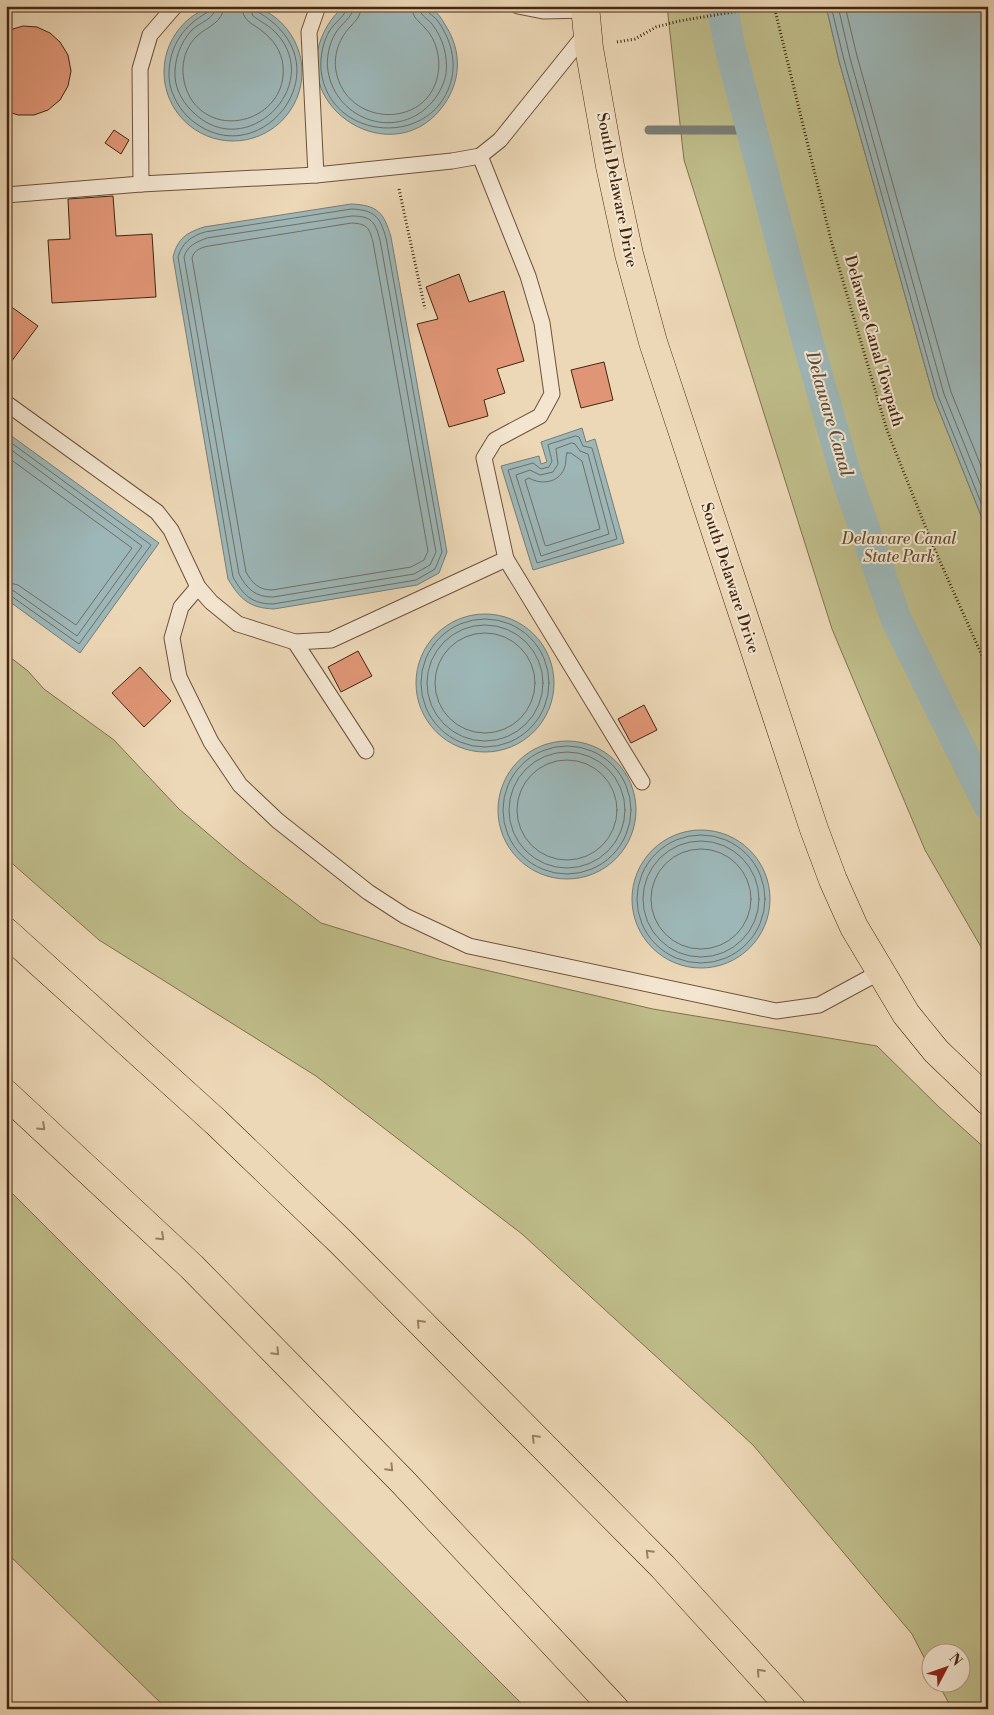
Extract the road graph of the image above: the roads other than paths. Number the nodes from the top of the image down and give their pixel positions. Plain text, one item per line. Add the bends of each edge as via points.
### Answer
1 (175, 6) edge
2 (318, 6) edge
3 (518, 6) edge
4 (587, 24) edge
5 (480, 156) junction
6 (316, 175) junction
7 (141, 184) junction
8 (6, 195) edge
9 (6, 403) edge
10 (506, 558) junction
11 (198, 587) junction
12 (295, 642) junction
13 (366, 751) dead end
14 (642, 782) dead end
15 (6, 932) edge
16 (880, 972) junction
17 (6, 1094) edge
18 (988, 1101) edge
19 (614, 1709) edge
20 (792, 1709) edge

1 - 7 lane via 150,35 140,69
2 - 6 lane via 309,32
3 - 4 lane
4 - 5 lane via 500,140
4 - 16 highway, South Delaware Drive via 616,197 652,342 802,796 842,901
5 - 6 lane
5 - 10 lane via 528,276 542,323 552,394 540,416 495,440 484,458
6 - 7 lane
7 - 8 lane
9 - 11 lane via 157,512 171,530
10 - 12 lane via 332,640
10 - 14 lane
11 - 12 lane via 238,624
11 - 16 lane via 181,606 172,638 178,677 211,742 240,785 278,821 368,892 405,916 469,946 776,1011 819,1005
12 - 13 lane
20 -> 15 highway via 663,1567 342,1244 216,1122
16 - 18 highway, South Delaware Drive via 930,1045
17 -> 19 highway via 192,1266 402,1481

